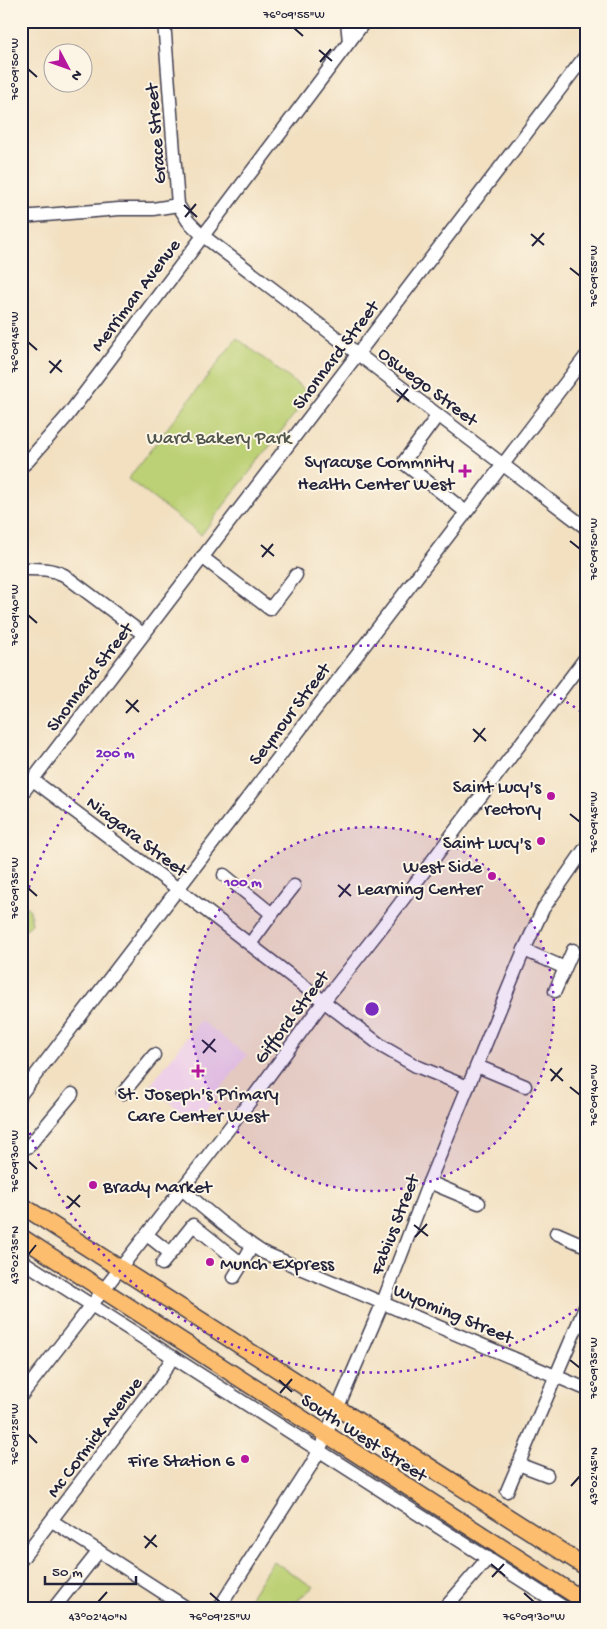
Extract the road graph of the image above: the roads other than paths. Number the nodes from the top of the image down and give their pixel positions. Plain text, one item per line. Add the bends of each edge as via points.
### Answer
1 (164, 21) edge
2 (347, 21) edge
3 (365, 21) edge
4 (349, 42) junction
5 (586, 55) edge
6 (178, 205) junction
7 (21, 217) edge
8 (202, 235) junction
9 (357, 353) junction
10 (586, 356) edge
11 (438, 415) junction
12 (502, 464) junction
13 (21, 467) edge
14 (466, 512) junction
15 (586, 528) edge
16 (202, 557) junction
17 (21, 569) edge
18 (296, 575) dead end
19 (143, 634) junction
20 (586, 657) edge
21 (33, 780) junction
22 (21, 795) edge
23 (584, 852) edge
24 (224, 875) dead end
25 (294, 886) dead end
26 (178, 889) junction
27 (272, 914) junction
28 (250, 944) junction
29 (524, 950) junction
30 (572, 950) dead end
31 (565, 968) junction
32 (555, 991) dead end
33 (324, 1001) junction
34 (154, 1056) dead end
35 (477, 1066) junction
36 (526, 1086) dead end
37 (468, 1087) junction
38 (123, 1093) dead end
39 (21, 1094) edge
40 (72, 1094) dead end
41 (28, 1147) dead end
42 (429, 1182) junction
43 (182, 1189) junction
44 (479, 1204) dead end
45 (21, 1206) edge
46 (556, 1233) dead end
47 (147, 1235) junction
48 (21, 1237) edge
49 (252, 1246) junction
50 (586, 1246) edge
51 (170, 1253) junction
52 (21, 1260) edge
53 (162, 1264) dead end
54 (242, 1264) junction
55 (121, 1269) junction
56 (234, 1277) dead end
57 (105, 1290) junction
58 (383, 1302) junction
59 (586, 1305) edge
60 (93, 1306) junction
61 (173, 1357) junction
62 (555, 1377) junction
63 (586, 1389) edge
64 (21, 1396) edge
65 (338, 1407) junction
66 (326, 1435) junction
67 (319, 1451) junction
68 (518, 1464) junction
69 (547, 1475) dead end
70 (507, 1490) dead end
71 (52, 1522) junction
72 (99, 1551) junction
73 (488, 1558) junction
74 (21, 1560) edge
75 (586, 1567) edge
76 (586, 1602) edge
77 (54, 1608) edge
78 (187, 1608) edge
79 (219, 1608) edge
80 (445, 1608) edge
81 (565, 1608) edge

1 - 6 street, Grace Street
2 - 4 street
3 - 4 street, Merriman Avenue
4 - 8 street, Merriman Avenue
5 - 9 street, Shonnard Street
6 - 7 street
6 - 8 street, Grace Street
8 - 9 street, Oswego Street
8 - 13 street, Merriman Avenue via 68,415
9 - 11 street, Oswego Street
9 - 16 street, Shonnard Street
10 - 12 street, Seymour Street
11 - 12 street, Oswego Street
11 - 14 street via 405,464
12 - 14 street, Seymour Street
12 - 15 street, Oswego Street
14 - 26 street, Seymour Street
16 - 18 street via 270,609
16 - 19 street, Shonnard Street
17 - 19 street via 42,568 64,575
19 - 21 street, Shonnard Street
20 - 33 street, Gifford Street
21 - 22 street, Shonnard Street
21 - 26 street, Niagara Street
23 - 29 street, Fabius Street via 543,909
24 - 27 street
25 - 27 street
26 - 28 street, Niagara Street
26 - 39 street, Seymour Street
27 - 28 street
28 - 33 street, Niagara Street
29 - 31 street
29 - 35 street, Fabius Street
30 - 31 street
31 - 32 street
33 - 37 street, Niagara Street via 389,1051
33 - 43 street, Gifford Street
34 - 38 street
35 - 36 street
35 - 37 street, Fabius Street
37 - 42 street, Fabius Street
40 - 41 street
42 - 44 street
42 - 58 street, Fabius Street
43 - 47 street, Gifford Street
43 - 49 street, Wyoming Street via 211,1216
45 - 55 main road, South West Street
46 - 50 street
47 - 51 street
47 - 55 street, Gifford Street
48 - 57 main road, South West Street
49 - 54 street
49 - 58 street, Wyoming Street
51 - 53 street
51 - 54 street via 193,1225
52 - 60 street, South West Street
54 - 56 street
55 - 57 street, Gifford Street
55 - 65 main road, South West Street
57 - 60 street, Gifford Street
57 - 66 main road, South West Street
58 - 62 street, Wyoming Street
58 - 65 street, Fabius Street
59 - 62 street
60 - 61 street, South West Street
60 - 64 street, Gifford Street
61 - 67 street, South West Street
61 - 71 street, Mc Cormick Avenue
62 - 63 street, Wyoming Street
62 - 68 street
65 - 66 street, Fabius Street
65 - 75 main road, South West Street
66 - 67 street, Fabius Street
66 - 76 main road, South West Street
67 - 73 street, South West Street
67 - 79 street, Fabius Street
68 - 69 street
68 - 70 street
71 - 72 street
71 - 74 street, Mc Cormick Avenue
72 - 77 street
72 - 78 street
73 - 80 street
73 - 81 street, South West Street

